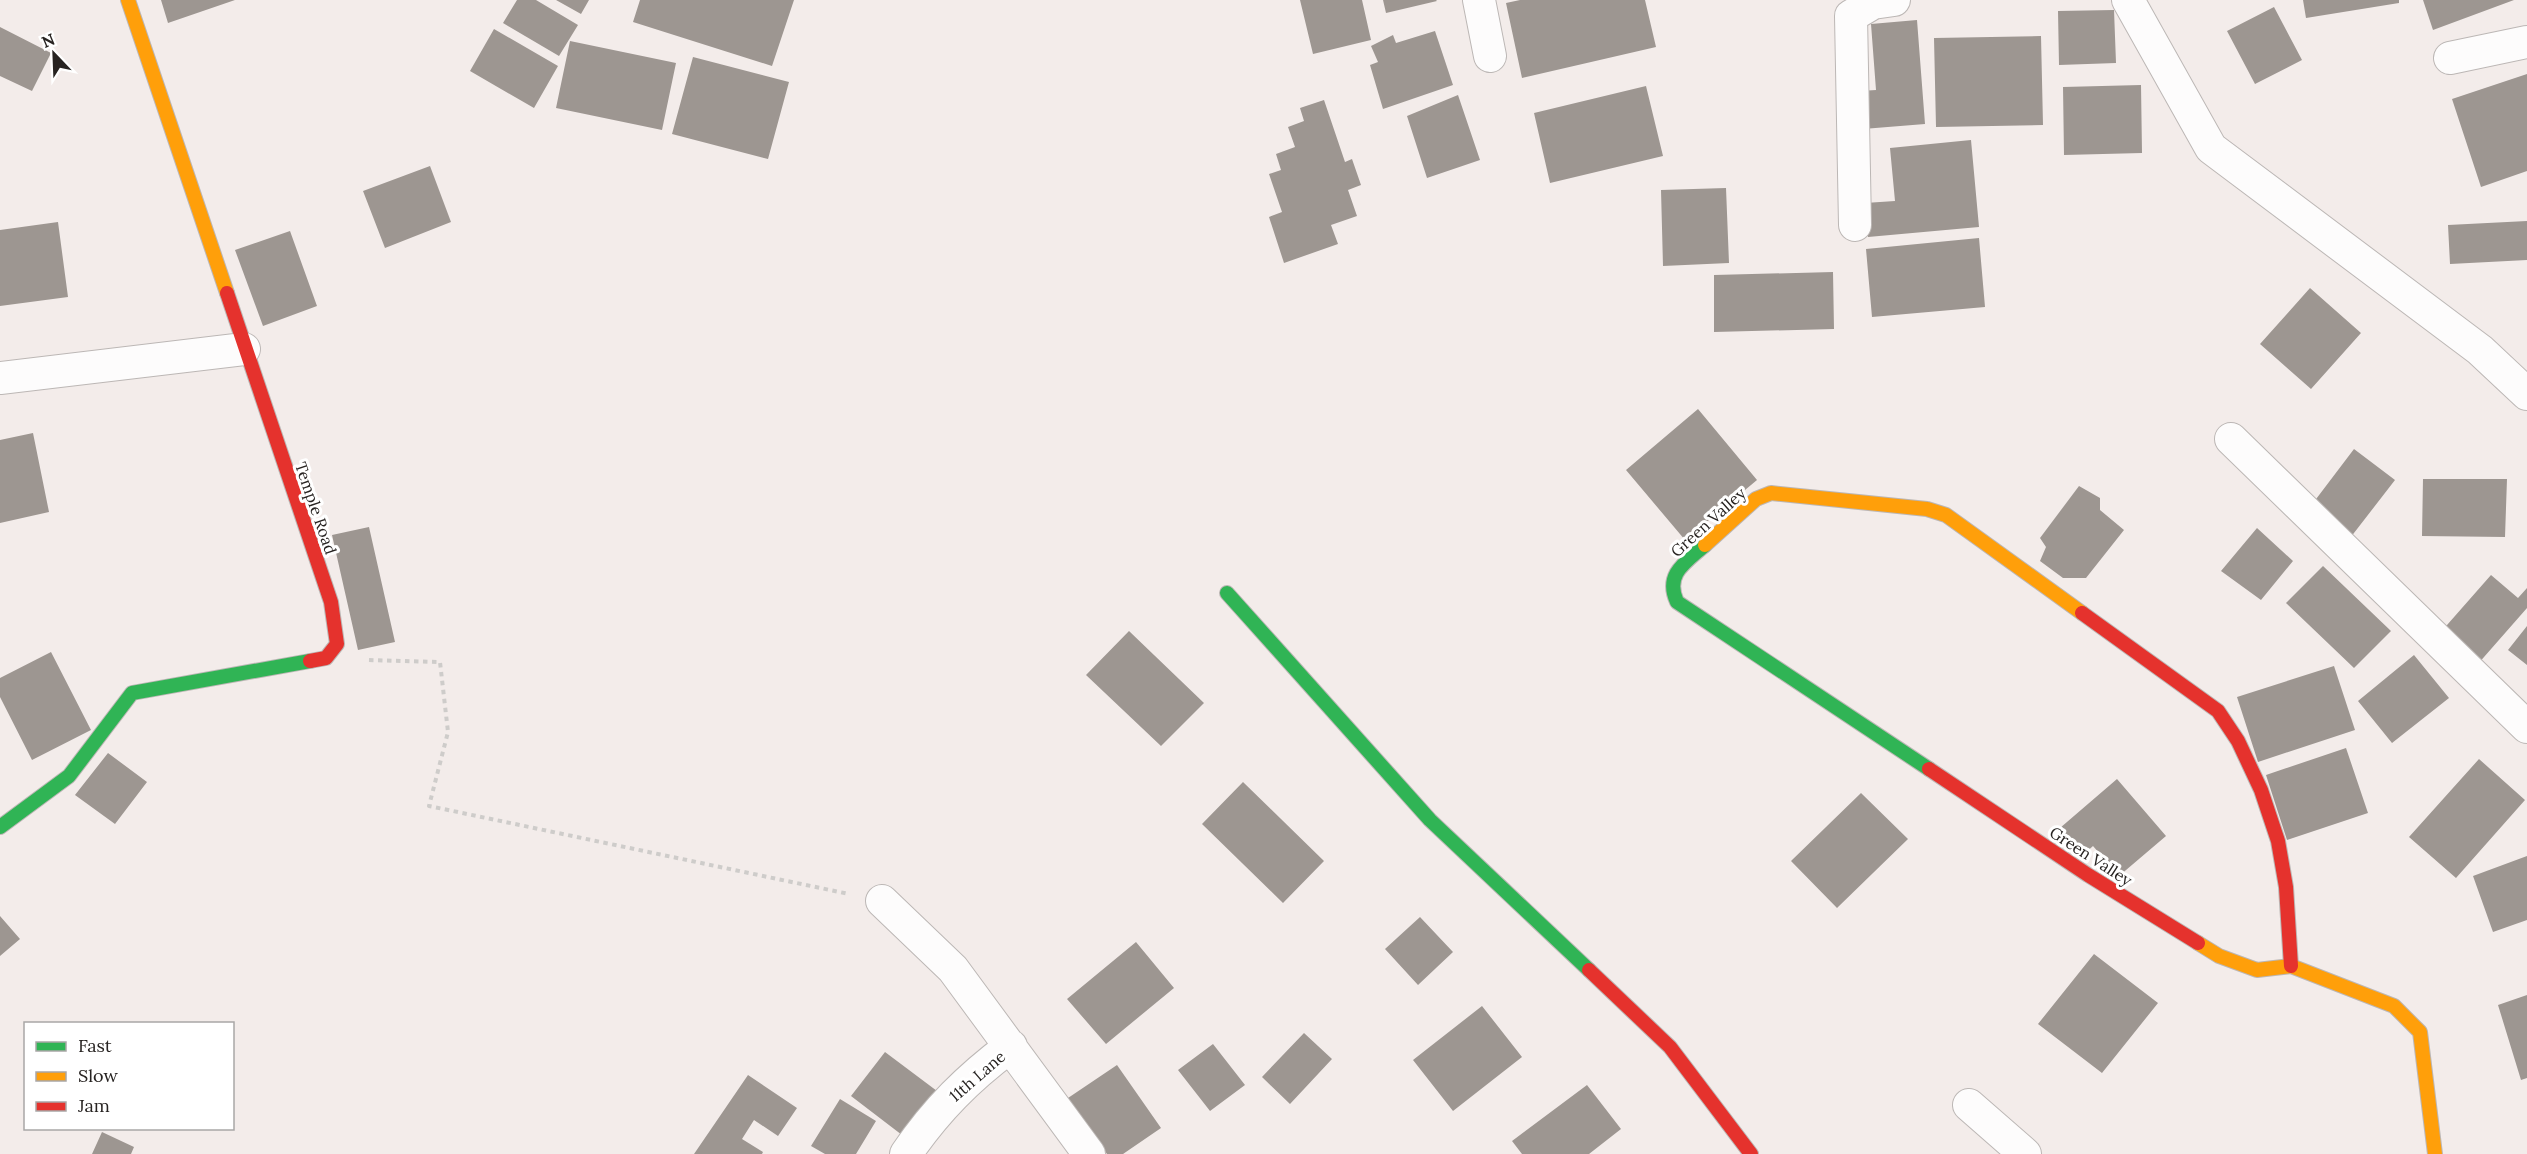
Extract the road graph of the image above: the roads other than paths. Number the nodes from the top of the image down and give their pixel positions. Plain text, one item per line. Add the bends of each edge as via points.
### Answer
1 (128, 0) edge
2 (1479, 0) edge
3 (1894, 0) edge
4 (2128, 0) edge
5 (2527, 42) edge
6 (1490, 56) dead end
7 (2451, 58) dead end
8 (1855, 225) dead end
9 (244, 349) junction
10 (0, 378) edge
11 (2527, 394) edge
12 (2231, 439) dead end
13 (1227, 593) dead end
14 (2527, 727) edge
15 (0, 827) edge
16 (882, 901) road end
17 (2291, 966) junction
18 (1011, 1046) junction
19 (1969, 1105) dead end
20 (906, 1154) edge
21 (1089, 1154) edge
22 (1751, 1154) edge
23 (2025, 1154) edge
24 (2435, 1154) edge

1 - 9 street, Temple Road
2 - 6 street
3 - 8 street via 1873,3 1851,16
4 - 11 street via 2211,148 2480,350
5 - 7 street
9 - 10 street
9 - 15 street, Temple Road via 331,602 338,644 326,658 132,693 69,776
12 - 14 street
13 - 22 street via 1430,820 1670,1047
16 - 18 street via 953,969
17 - 17 street, Green Valley via 2278,841 2239,740 2218,711 1946,515 1927,509 1771,493 1756,499 1673,578 1670,588 1677,602 2088,875 2219,956 2257,970
17 - 24 street, Green Valley via 2394,1006 2420,1032
18 - 20 street, 11th Lane via 972,1076 928,1121
18 - 21 street, 11th Lane
19 - 23 street

